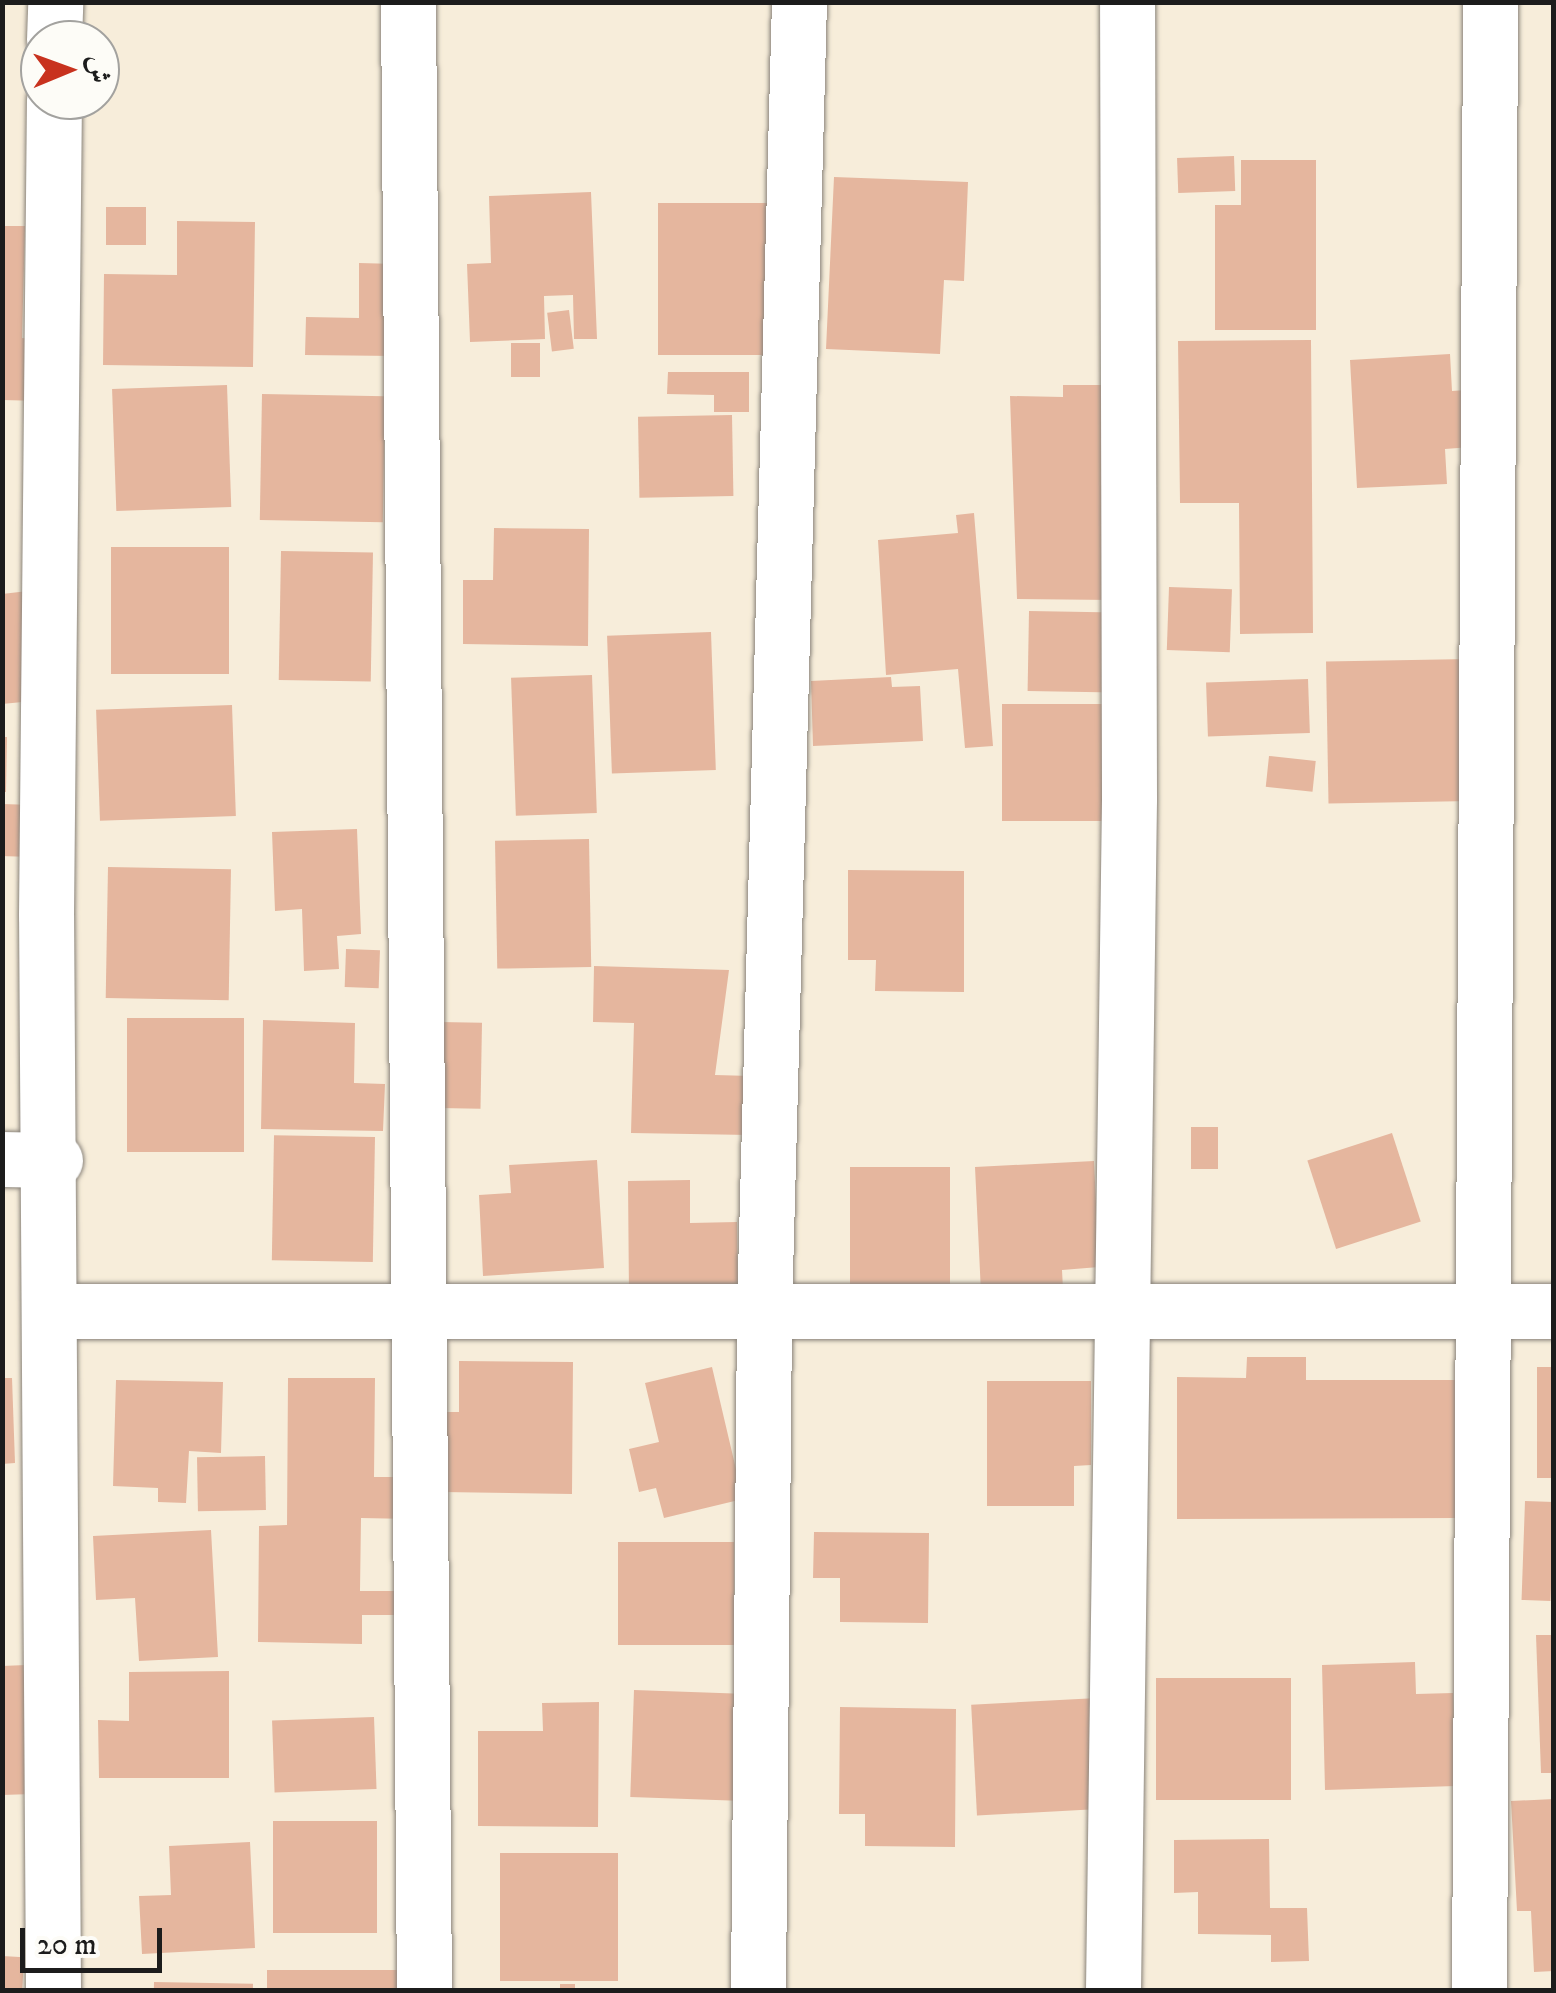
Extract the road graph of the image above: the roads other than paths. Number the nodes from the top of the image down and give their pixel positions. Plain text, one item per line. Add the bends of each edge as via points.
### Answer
1 (408, 2) edge
2 (799, 2) edge
3 (1127, 2) edge
4 (1490, 2) edge
5 (53, 120) edge
6 (24, 915) edge
7 (28, 1159) edge
8 (55, 1311) junction
9 (764, 1311) junction
10 (1122, 1311) junction
11 (1482, 1311) junction
12 (1554, 1311) edge
13 (424, 1314) junction
14 (54, 1990) edge
15 (424, 1990) edge
16 (758, 1990) edge
17 (1113, 1990) edge
18 (1479, 1990) edge

1 - 13 street
2 - 9 street
3 - 10 street
4 - 11 street
5 - 6 street
6 - 7 street
7 - 8 street
8 - 13 street
8 - 14 street
9 - 10 street
9 - 13 street
9 - 16 street
10 - 11 street
10 - 17 street
11 - 12 street
11 - 18 street
13 - 15 street

